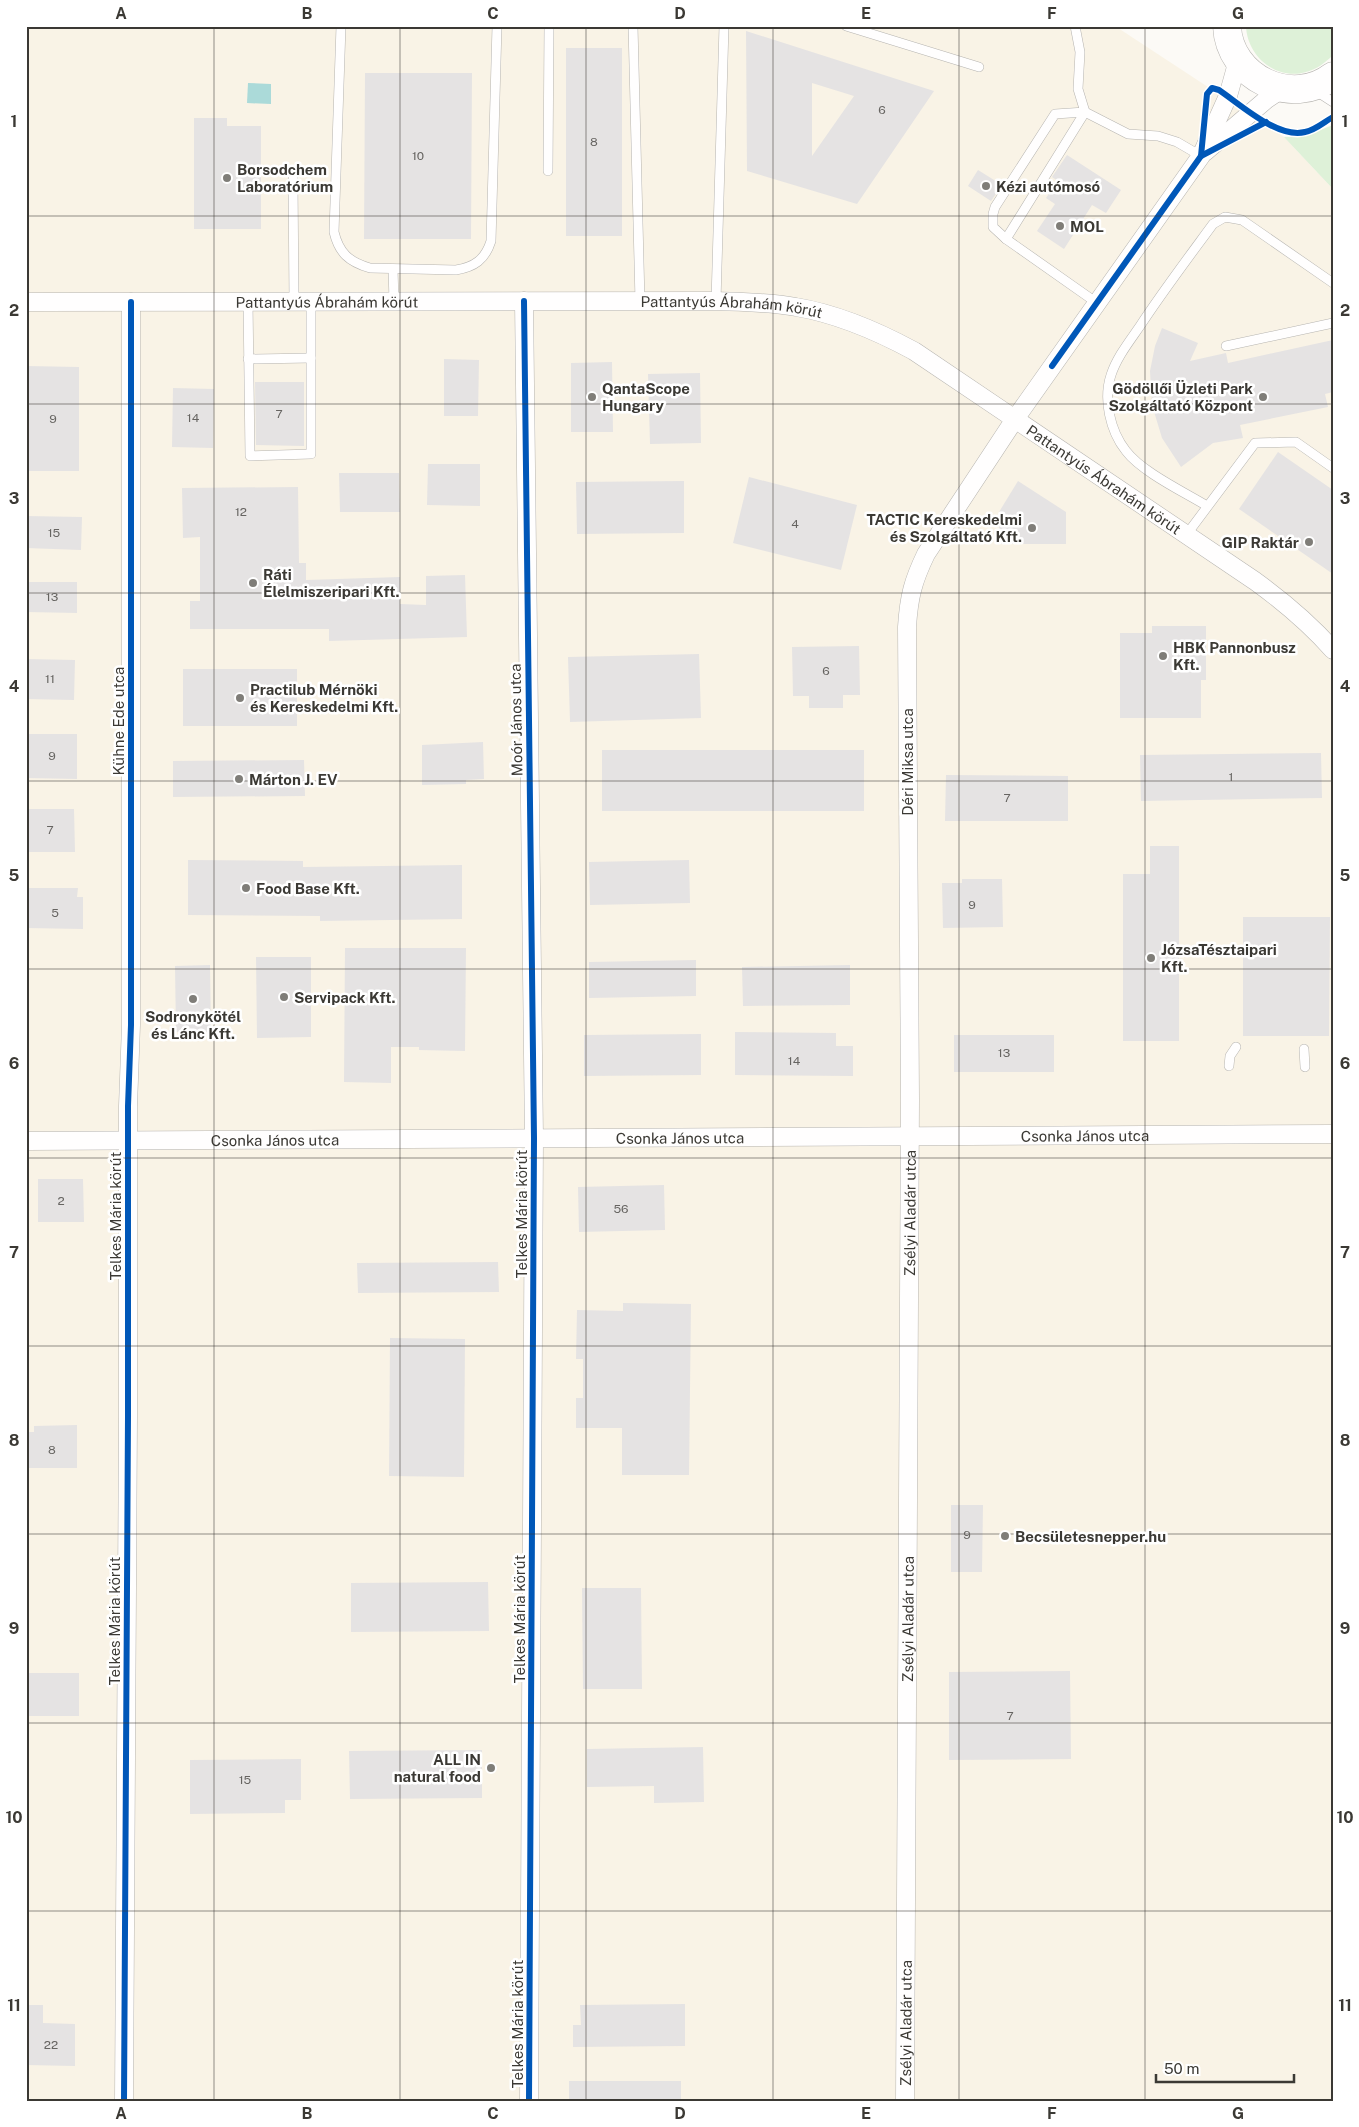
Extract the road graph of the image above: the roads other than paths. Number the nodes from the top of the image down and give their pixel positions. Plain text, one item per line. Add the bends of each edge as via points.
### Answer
1 (341, 26) edge
2 (497, 26) edge
3 (549, 26) edge
4 (633, 26) edge
5 (724, 26) edge
6 (846, 26) edge
7 (1075, 26) edge
8 (1224, 28) edge
9 (1238, 60) junction
10 (979, 67) dead end
11 (1333, 76) edge
12 (1296, 88) junction
13 (1333, 102) edge
14 (1085, 112) junction
15 (1201, 156) junction
16 (548, 171) dead end
17 (293, 179) dead end
18 (1006, 239) junction
19 (393, 269) junction
20 (1333, 283) edge
21 (294, 301) junction
22 (312, 301) junction
23 (394, 301) junction
24 (524, 301) junction
25 (640, 301) junction
26 (716, 301) junction
27 (26, 302) edge
28 (131, 302) junction
29 (248, 302) junction
30 (1097, 302) junction
31 (1333, 322) edge
32 (1226, 346) dead end
33 (248, 358) junction
34 (311, 358) junction
35 (1015, 419) junction
36 (1333, 468) edge
37 (1207, 506) junction
38 (1187, 534) junction
39 (1333, 650) edge
40 (1236, 1048) dead end
41 (1304, 1049) dead end
42 (1229, 1066) dead end
43 (1305, 1066) dead end
44 (1333, 1134) edge
45 (909, 1136) junction
46 (534, 1138) junction
47 (26, 1141) edge
48 (128, 1141) junction
49 (124, 2101) edge
50 (529, 2101) edge
51 (905, 2101) edge

1 - 19 lane via 334,232 337,246 356,264
2 - 19 lane via 493,227 488,252 469,268
3 - 16 lane
4 - 25 lane
5 - 26 lane
6 - 10 lane
7 - 14 lane via 1080,52 1078,89
8 - 9 main road
9 - 12 main road via 1257,79
9 - 15 street via 1228,96
11 - 12 main road via 1319,84
12 - 13 lane
12 - 15 street via 1267,99
14 - 15 lane via 1128,134 1158,136 1177,142
14 - 18 lane
14 - 18 lane via 1055,114 995,207 993,227
15 - 30 street, Déri Miksa utca
17 - 21 lane
18 - 30 lane
19 - 23 lane
20 - 37 lane via 1242,220 1226,217 1213,224 1118,358 1108,390 1108,407 1117,436 1126,451 1140,464
21 - 22 street, Pattantyús Ábrahám körút
21 - 29 street, Pattantyús Ábrahám körút
22 - 23 street, Pattantyús Ábrahám körút
22 - 34 lane
23 - 24 street, Pattantyús Ábrahám körút
24 - 25 street, Pattantyús Ábrahám körút
24 - 46 street, Moór János utca
25 - 26 street, Pattantyús Ábrahám körút
26 - 35 street, Pattantyús Ábrahám körút via 796,307 857,323 914,351
27 - 28 street, Pattantyús Ábrahám körút
28 - 29 street, Pattantyús Ábrahám körút
28 - 48 street, Kühne Ede utca via 131,1030
29 - 33 lane
30 - 35 street, Déri Miksa utca
31 - 32 lane
33 - 34 lane
33 - 34 lane via 250,456 311,454
35 - 38 street, Pattantyús Ábrahám körút
35 - 45 street, Déri Miksa utca via 926,554 909,598
36 - 37 lane via 1296,442 1255,443
37 - 38 lane
38 - 39 street, Pattantyús Ábrahám körút via 1288,605
40 - 42 lane via 1230,1056
41 - 43 lane
44 - 45 street, Csonka János utca
45 - 46 street, Csonka János utca
45 - 51 street, Zsélyi Aladár utca
46 - 48 street, Csonka János utca
46 - 50 street, Telkes Mária körút
47 - 48 street, Csonka János utca
48 - 49 street, Telkes Mária körút

